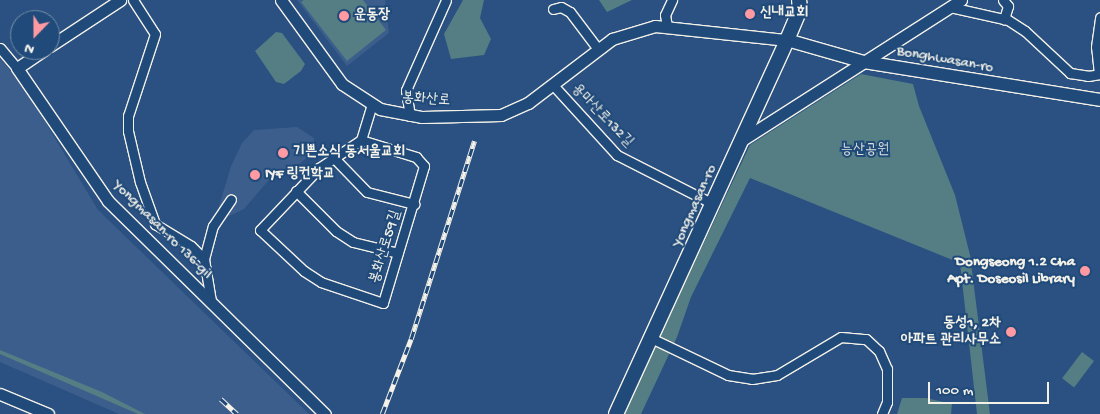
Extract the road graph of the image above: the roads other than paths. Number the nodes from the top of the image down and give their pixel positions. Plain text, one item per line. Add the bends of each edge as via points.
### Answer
1 (120, 0) edge
2 (133, 0) edge
3 (281, 0) edge
4 (446, 0) edge
5 (672, 0) edge
6 (961, 0) edge
7 (1003, 0) edge
8 (803, 3) edge
9 (950, 7) junction
10 (553, 8) dead end
11 (1100, 17) edge
12 (1004, 19) junction
13 (667, 26) junction
14 (60, 39) edge
15 (787, 40) junction
16 (0, 48) edge
17 (598, 49) junction
18 (29, 60) edge
19 (864, 62) junction
20 (17, 68) junction
21 (1099, 74) edge
22 (553, 85) junction
23 (1100, 100) edge
24 (372, 105) junction
25 (410, 116) junction
26 (362, 140) junction
27 (742, 140) junction
28 (334, 158) junction
29 (296, 191) junction
30 (231, 199) dead end
31 (414, 204) junction
32 (713, 204) junction
33 (398, 253) junction
34 (204, 259) junction
35 (211, 301) junction
36 (653, 340) junction
37 (0, 394) edge
38 (48, 414) edge
39 (325, 414) edge
40 (616, 414) edge
41 (882, 414) edge

1 - 14 street
2 - 34 street via 155,34 128,116 128,131 140,182 156,224 191,246
3 - 24 street, 봉화산로 via 342,84
4 - 25 street via 406,90
5 - 13 street via 665,15
6 - 9 street
7 - 12 street via 1008,6
8 - 15 main road, Yongmasan-ro
9 - 12 street
9 - 19 street
10 - 17 street via 561,7 570,12
11 - 21 street via 1097,36
12 - 21 street via 1026,31 1070,73
13 - 15 street, 봉화산로
13 - 17 street, 봉화산로 via 630,33
15 - 19 main road, Bonghwasan-ro
15 - 27 main road, Yongmasan-ro
16 - 20 street, Yongmasan-ro 136-gil
17 - 22 street, 봉화산로
18 - 20 street
19 - 23 main road, Bonghwasan-ro
19 - 27 street
20 - 35 street, Yongmasan-ro 136-gil via 39,95 108,201
22 - 25 street, 봉화산로 via 528,103 501,115
22 - 32 street, 용마산로132길 via 617,155
24 - 25 street, 봉화산로
24 - 26 street
26 - 28 street, 봉화산로59길
26 - 31 street, 봉화산로59길 via 420,161 424,170
27 - 32 main road, Yongmasan-ro
28 - 29 street, 봉화산로59길
28 - 31 street via 367,192
29 - 33 street via 336,231 353,242
29 - 33 street, 봉화산로59길 via 260,230 304,271 321,282 383,303
30 - 34 street via 212,226
31 - 33 street, 봉화산로59길
32 - 36 main road, Yongmasan-ro
34 - 35 street
35 - 39 street, Yongmasan-ro 136-gil
36 - 40 main road, Yongmasan-ro
36 - 41 street via 728,375 752,379 777,375 841,337 866,339 880,351 887,369 887,402
37 - 38 street

